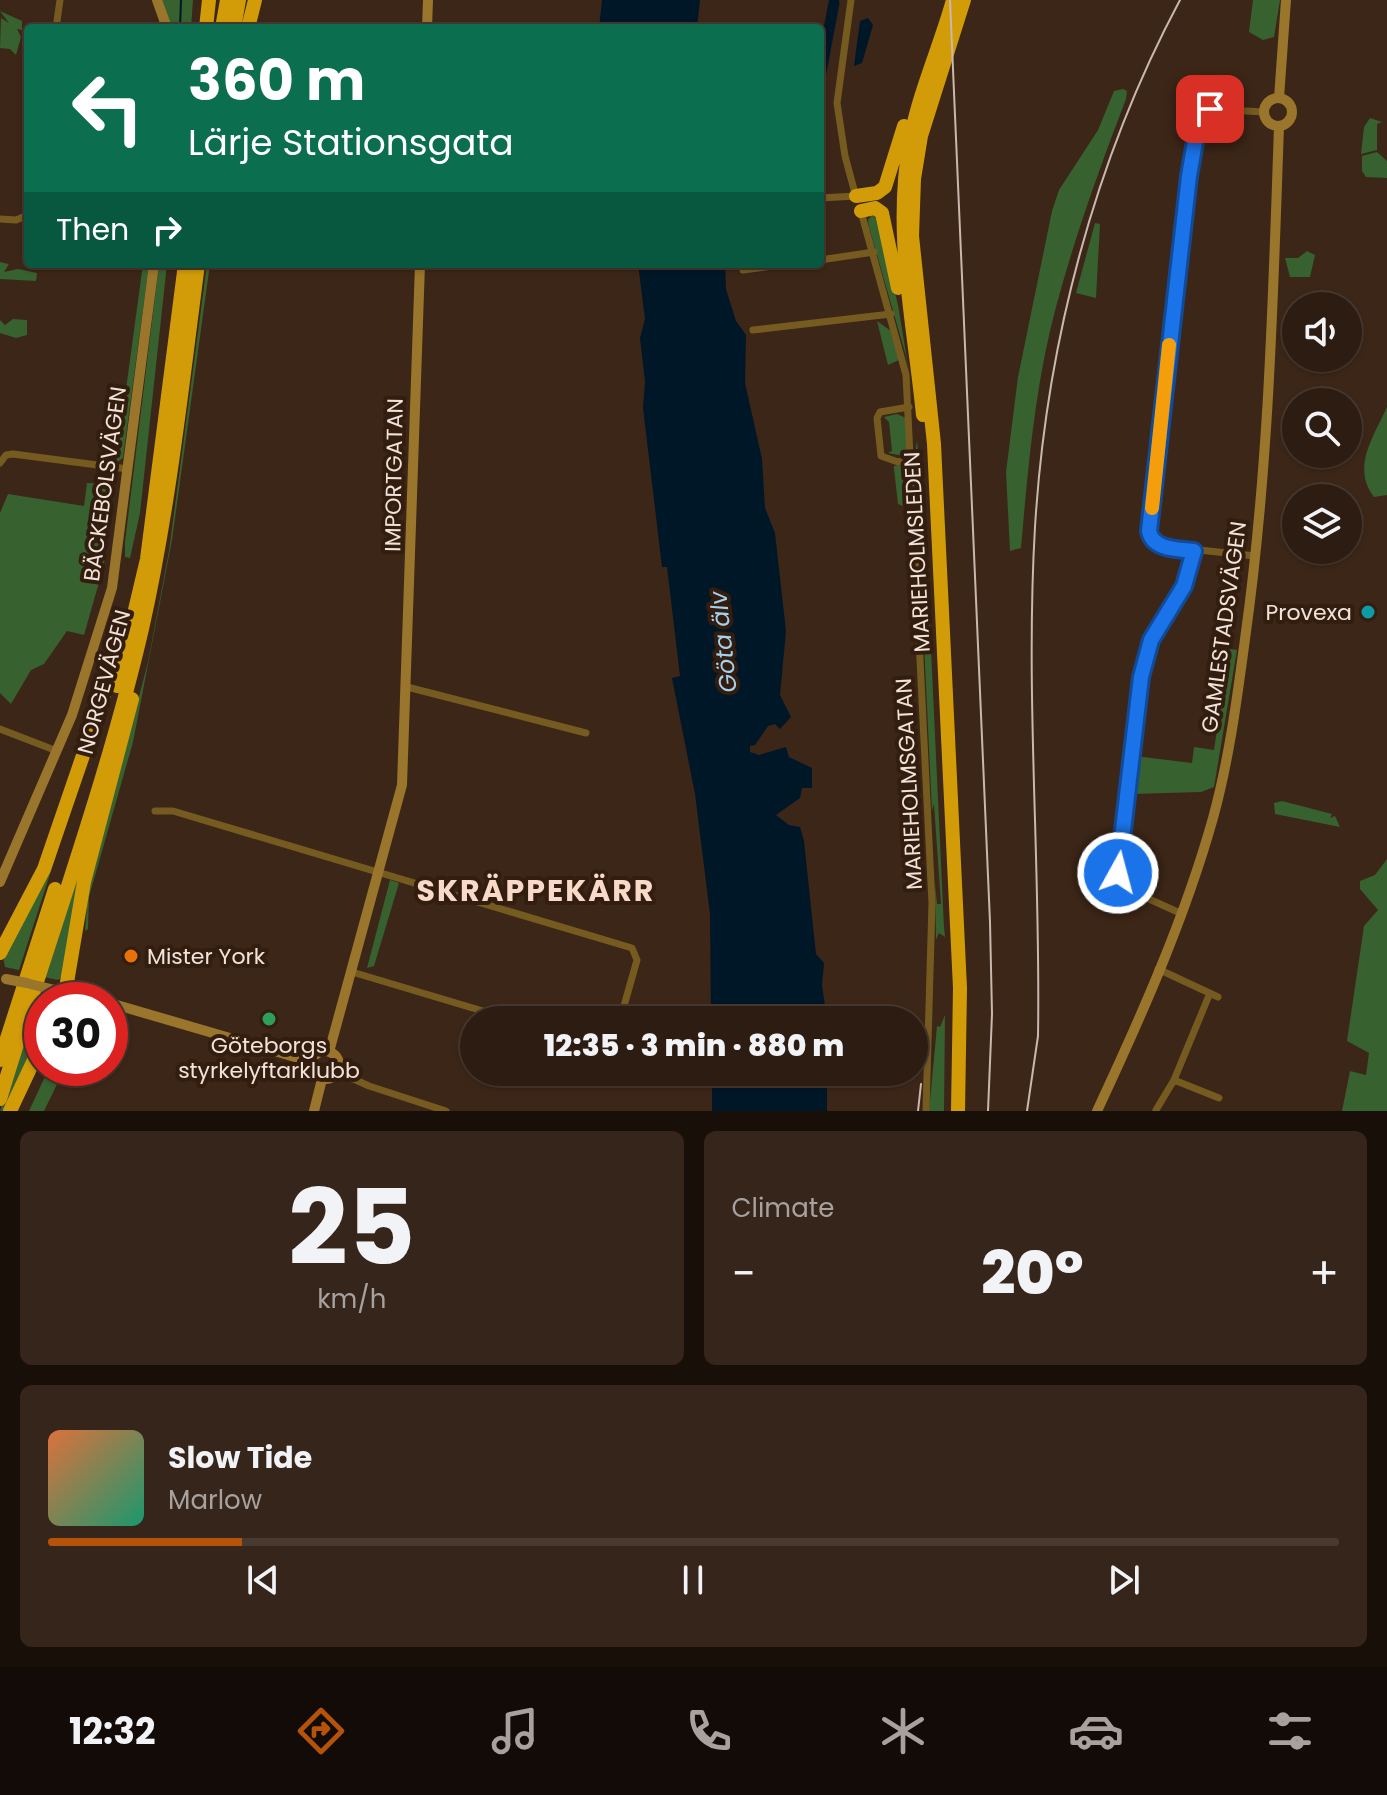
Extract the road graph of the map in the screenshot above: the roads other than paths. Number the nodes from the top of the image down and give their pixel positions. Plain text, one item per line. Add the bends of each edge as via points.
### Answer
1 (60, 0) edge
2 (157, 0) edge
3 (209, 0) edge
4 (227, 0) edge
5 (239, 0) edge
6 (255, 0) edge
7 (428, 0) edge
8 (851, 0) edge
9 (953, 0) edge
10 (964, 0) edge
11 (1284, 0) edge
12 (947, 21) junction
13 (57, 24) edge
14 (166, 24) edge
15 (206, 24) edge
16 (223, 24) edge
17 (235, 24) edge
18 (249, 24) edge
19 (427, 24) edge
20 (1279, 98) junction
21 (1264, 112) junction
22 (1279, 126) junction
23 (824, 199) edge
24 (858, 203) junction
25 (24, 217) edge
26 (0, 219) edge
27 (874, 252) junction
28 (824, 259) edge
29 (153, 268) edge
30 (184, 268) edge
31 (197, 268) edge
32 (420, 268) edge
33 (758, 268) edge
34 (743, 270) dead end
35 (891, 314) junction
36 (753, 330) dead end
37 (912, 344) junction
38 (909, 407) junction
39 (912, 459) junction
40 (0, 463) edge
41 (128, 469) junction
42 (1194, 551) junction
43 (1255, 556) junction
44 (137, 603) junction
45 (142, 631) junction
46 (407, 687) junction
47 (0, 729) edge
48 (586, 733) dead end
49 (57, 751) junction
50 (155, 811) dead end
51 (379, 873) junction
52 (0, 882) edge
53 (1180, 913) junction
54 (0, 953) edge
55 (1158, 969) junction
56 (352, 972) junction
57 (3, 978) edge
58 (65, 982) edge
59 (24, 984) edge
60 (466, 1006) edge
61 (624, 1006) edge
62 (128, 1008) edge
63 (329, 1052) junction
64 (0, 1060) edge
65 (312, 1062) junction
66 (338, 1072) junction
67 (322, 1079) junction
68 (1174, 1080) junction
69 (24, 1081) edge
70 (1219, 1098) dead end
71 (0, 1099) edge
72 (1156, 1110) edge
73 (10, 1111) edge
74 (314, 1111) edge
75 (446, 1111) edge
76 (926, 1111) edge
77 (949, 1111) edge
78 (958, 1111) edge
79 (1097, 1111) edge

1 - 13 street
2 - 14 street
3 - 15 highway
4 - 16 highway
5 - 17 highway
6 - 18 highway
7 - 19 street
8 - 24 street, MARIEHOLMSGATAN via 837,103
9 - 12 highway, MARIEHOLMSLEDEN
10 - 78 highway, MARIEHOLMSLEDEN via 921,136 912,236 934,444 960,988
11 - 20 street, GAMLESTADSVÄGEN
12 - 24 highway via 923,64 885,187
12 - 37 highway, MARIEHOLMSLEDEN via 915,116 905,181 903,248
20 - 21 street
20 - 22 street, GAMLESTADSVÄGEN via 1292,112
21 - 22 street
21 - 42 street via 1210,109 1199,119 1173,309 1151,539
22 - 43 street, GAMLESTADSVÄGEN via 1270,373
23 - 24 street
24 - 27 street, MARIEHOLMSGATAN
24 - 37 highway via 882,213
25 - 26 street
27 - 28 street
27 - 35 street, MARIEHOLMSGATAN
29 - 41 street, BÄCKEBOLSVÄGEN
30 - 44 highway, NORGEVÄGEN
31 - 45 highway, NORGEVÄGEN via 175,446
32 - 46 street, IMPORTGATAN
33 - 34 street
35 - 36 street
35 - 38 street, MARIEHOLMSGATAN
37 - 77 highway, MARIEHOLMSLEDEN via 931,544 952,1008
38 - 39 street, MARIEHOLMSGATAN
38 - 39 street via 880,412 877,418 881,456 898,462
39 - 76 street, MARIEHOLMSGATAN via 932,903
40 - 41 street via 13,454
41 - 49 street, BÄCKEBOLSVÄGEN via 109,599
42 - 43 street
42 - 53 street via 1184,586 1151,640 1141,677 1118,873 1129,890
43 - 53 street, GAMLESTADSVÄGEN via 1222,781
44 - 54 highway via 44,869
44 - 64 highway, NORGEVÄGEN via 88,790
45 - 58 highway via 126,724 84,882
45 - 71 highway, NORGEVÄGEN
46 - 48 street
46 - 51 street, IMPORTGATAN via 402,785
47 - 49 street
49 - 52 street, BÄCKEBOLSVÄGEN
50 - 51 street via 173,811
51 - 56 street, IMPORTGATAN
51 - 61 street via 632,948 637,960
53 - 55 street, GAMLESTADSVÄGEN
55 - 68 street via 1214,995
55 - 79 street, GAMLESTADSVÄGEN
56 - 60 street
56 - 63 street, IMPORTGATAN
57 - 59 street, bridge
62 - 65 street
63 - 65 street via 318,1053
63 - 66 street via 338,1060
65 - 67 street via 313,1072
66 - 67 street
66 - 75 street
67 - 74 street
68 - 70 street
68 - 72 street
69 - 73 highway

